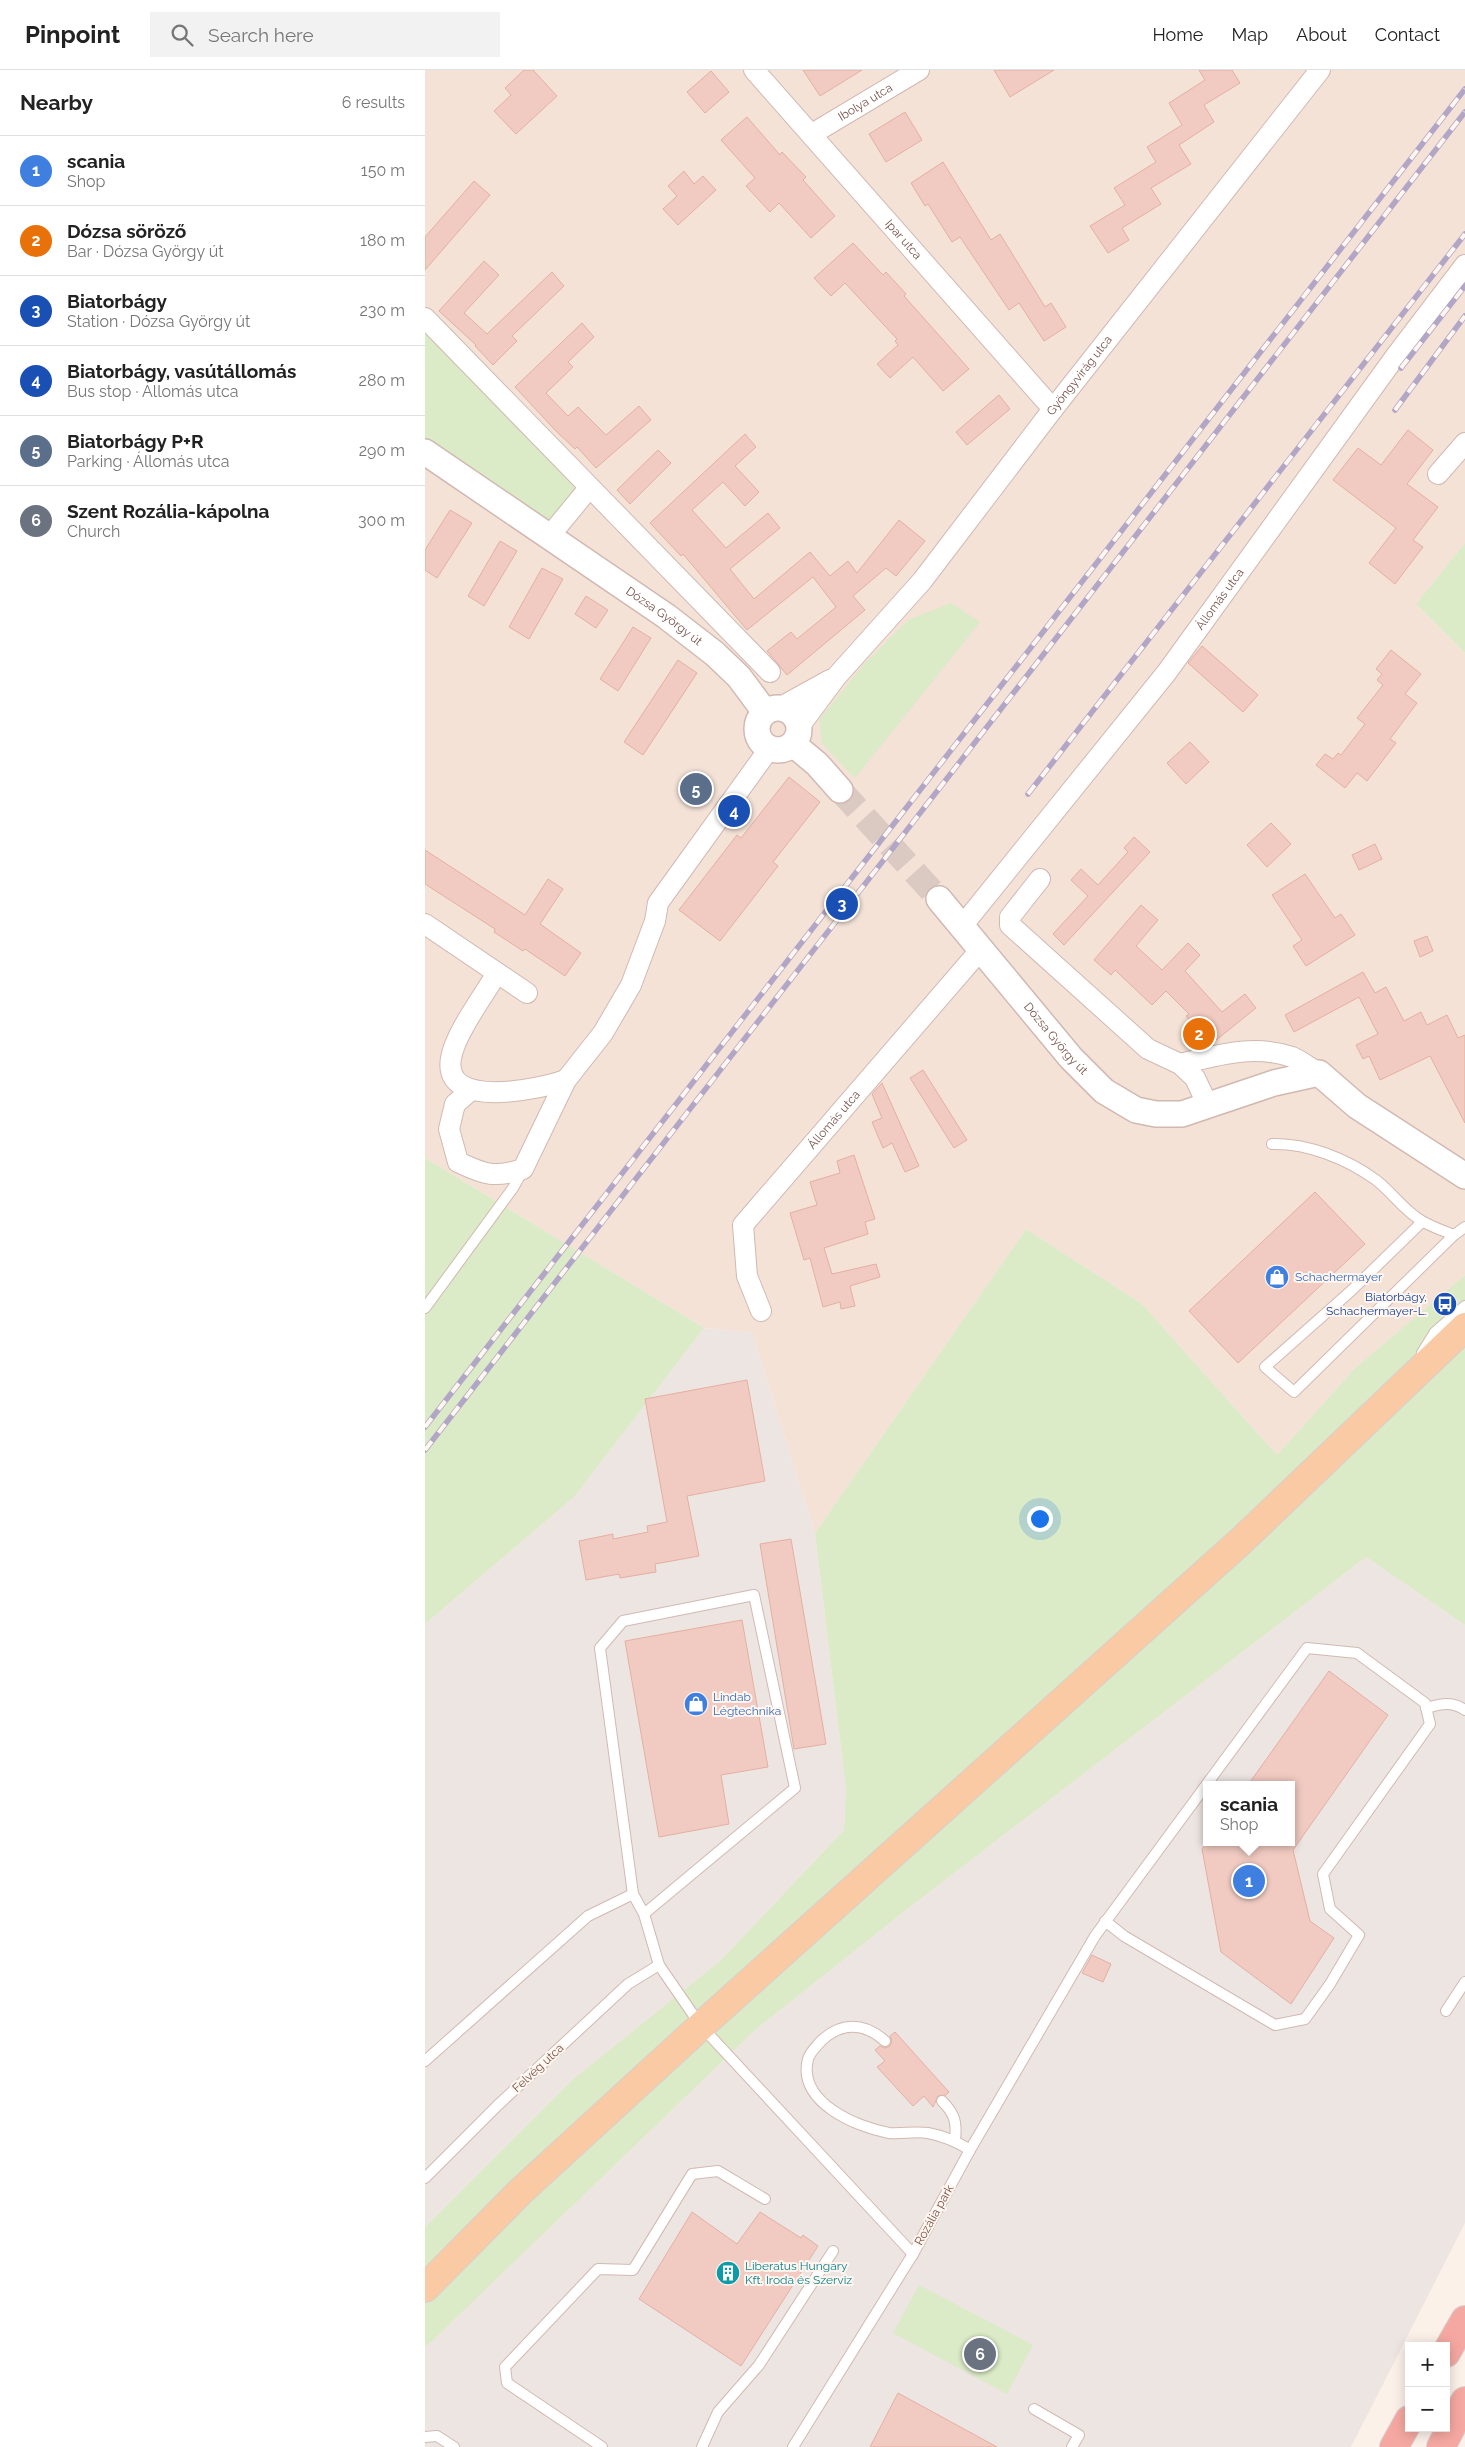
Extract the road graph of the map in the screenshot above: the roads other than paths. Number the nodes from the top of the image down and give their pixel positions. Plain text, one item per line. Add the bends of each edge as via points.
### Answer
1 (754, 70) edge
2 (919, 70) edge
3 (1320, 70) edge
4 (812, 134) junction
5 (1465, 265) edge
6 (425, 318) edge
7 (1053, 409) junction
8 (1465, 443) edge
9 (425, 452) edge
10 (1438, 474) dead end
11 (589, 488) junction
12 (548, 538) junction
13 (734, 634) junction
14 (715, 654) junction
15 (770, 672) dead end
16 (836, 677) junction
17 (773, 710) junction
18 (796, 735) junction
19 (769, 748) junction
20 (840, 790) tunnel mouth
21 (1040, 880) dead end
22 (939, 899) tunnel mouth
23 (425, 924) edge
24 (963, 925) junction
25 (982, 948) junction
26 (497, 973) junction
27 (527, 993) dead end
28 (1180, 1064) junction
29 (1319, 1073) junction
30 (566, 1080) junction
31 (470, 1091) junction
32 (1208, 1106) junction
33 (1272, 1144) dead end
34 (523, 1169) junction
35 (1462, 1171) edge
36 (1422, 1222) junction
37 (1465, 1228) edge
38 (1454, 1235) junction
39 (1465, 1306) edge
40 (425, 1308) edge
41 (761, 1312) dead end
42 (1465, 1327) edge
43 (1400, 1390) junction
44 (1426, 1708) junction
45 (1465, 1710) edge
46 (1209, 1781) edge
47 (1203, 1789) edge
48 (633, 1894) junction
49 (644, 1914) junction
50 (1105, 1921) junction
51 (659, 1965) junction
52 (1465, 1982) edge
53 (1446, 2011) dead end
54 (701, 2026) junction
55 (885, 2040) dead end
56 (425, 2061) edge
57 (942, 2100) dead end
58 (955, 2140) junction
59 (970, 2150) junction
60 (425, 2178) edge
61 (765, 2199) dead end
62 (833, 2251) dead end
63 (913, 2254) junction
64 (425, 2288) edge
65 (1465, 2320) edge
66 (1450, 2346) edge
67 (1465, 2401) edge
68 (1034, 2409) dead end
69 (1405, 2427) edge
70 (425, 2437) edge
71 (454, 2447) edge
72 (602, 2447) edge
73 (701, 2447) edge
74 (793, 2447) edge
75 (1072, 2447) edge
76 (1394, 2447) edge
77 (1441, 2447) edge

1 - 4 street, Ipar utca
2 - 4 street, Ibolya utca
3 - 7 street, Gyöngyvirág utca
4 - 7 street, Ipar utca
5 - 24 street, Állomás utca via 1167,672
6 - 11 street
7 - 16 street, Gyöngyvirág utca via 922,581
8 - 10 street
9 - 12 street, Dózsa György út
11 - 12 street
11 - 13 street
12 - 14 street, Dózsa György út via 666,616
13 - 14 street
13 - 15 street
14 - 17 street, Dózsa György út
16 - 17 street, Gyöngyvirág utca
16 - 18 street, Gyöngyvirág utca
17 - 18 street, Dózsa György út via 792,713
17 - 19 street via 758,720 756,731 760,741
18 - 19 street via 777,751
18 - 20 street, Dózsa György út
19 - 30 street via 659,903 631,985 603,1033
21 - 28 street via 1010,917 1010,925 1148,1049
22 - 24 street, Dózsa György út
23 - 26 street
24 - 25 street, Dózsa György út
25 - 32 street, Dózsa György út via 1071,1058 1104,1091 1136,1110 1157,1114 1182,1114
25 - 41 street, Állomás utca via 743,1225 747,1276
26 - 27 street
26 - 31 street via 455,1043 451,1058 450,1069 454,1077
28 - 29 street via 1230,1052 1265,1050 1294,1058
28 - 32 street via 1195,1078
29 - 32 street, Dózsa György út via 1273,1083
29 - 35 street via 1357,1106
30 - 31 street via 547,1087 504,1092
30 - 34 street
31 - 34 street via 455,1104 449,1129 458,1162 488,1175 502,1176
33 - 36 lane via 1308,1148 1356,1168 1377,1181
34 - 40 lane via 513,1188
36 - 38 lane
36 - 38 lane via 1265,1367 1293,1392
37 - 38 lane
39 - 43 lane via 1435,1332
42 - 43 main road
43 - 54 main road via 1241,1540
44 - 45 lane via 1444,1703 1456,1704
44 - 46 lane, Rozália park via 1425,1703 1357,1653 1307,1648
44 - 50 lane via 1430,1724 1323,1874 1329,1909 1359,1934 1305,2019 1275,2025 1124,1936
47 - 50 lane, Rozália park
48 - 49 lane
48 - 49 lane via 600,1648 623,1620 754,1595 795,1788
48 - 56 lane via 588,1916
49 - 51 lane
50 - 59 lane, Rozália park
51 - 54 lane
51 - 60 lane, Felvég utca via 628,1984
52 - 53 lane
54 - 63 lane
54 - 64 main road via 521,2192
55 - 58 lane via 875,2031 857,2026 845,2026 828,2034 809,2054 806,2066 814,2094 839,2116 889,2132 926,2133
57 - 58 lane via 957,2122
58 - 59 lane
59 - 63 lane, Rozália park
61 - 72 lane via 718,2171 692,2174 633,2270 598,2269 505,2367 507,2383
62 - 73 lane via 759,2365 718,2412
63 - 74 lane, Rozália park
65 - 66 highway
67 - 77 highway
68 - 75 lane via 1079,2435
69 - 76 highway
70 - 71 lane via 437,2436

